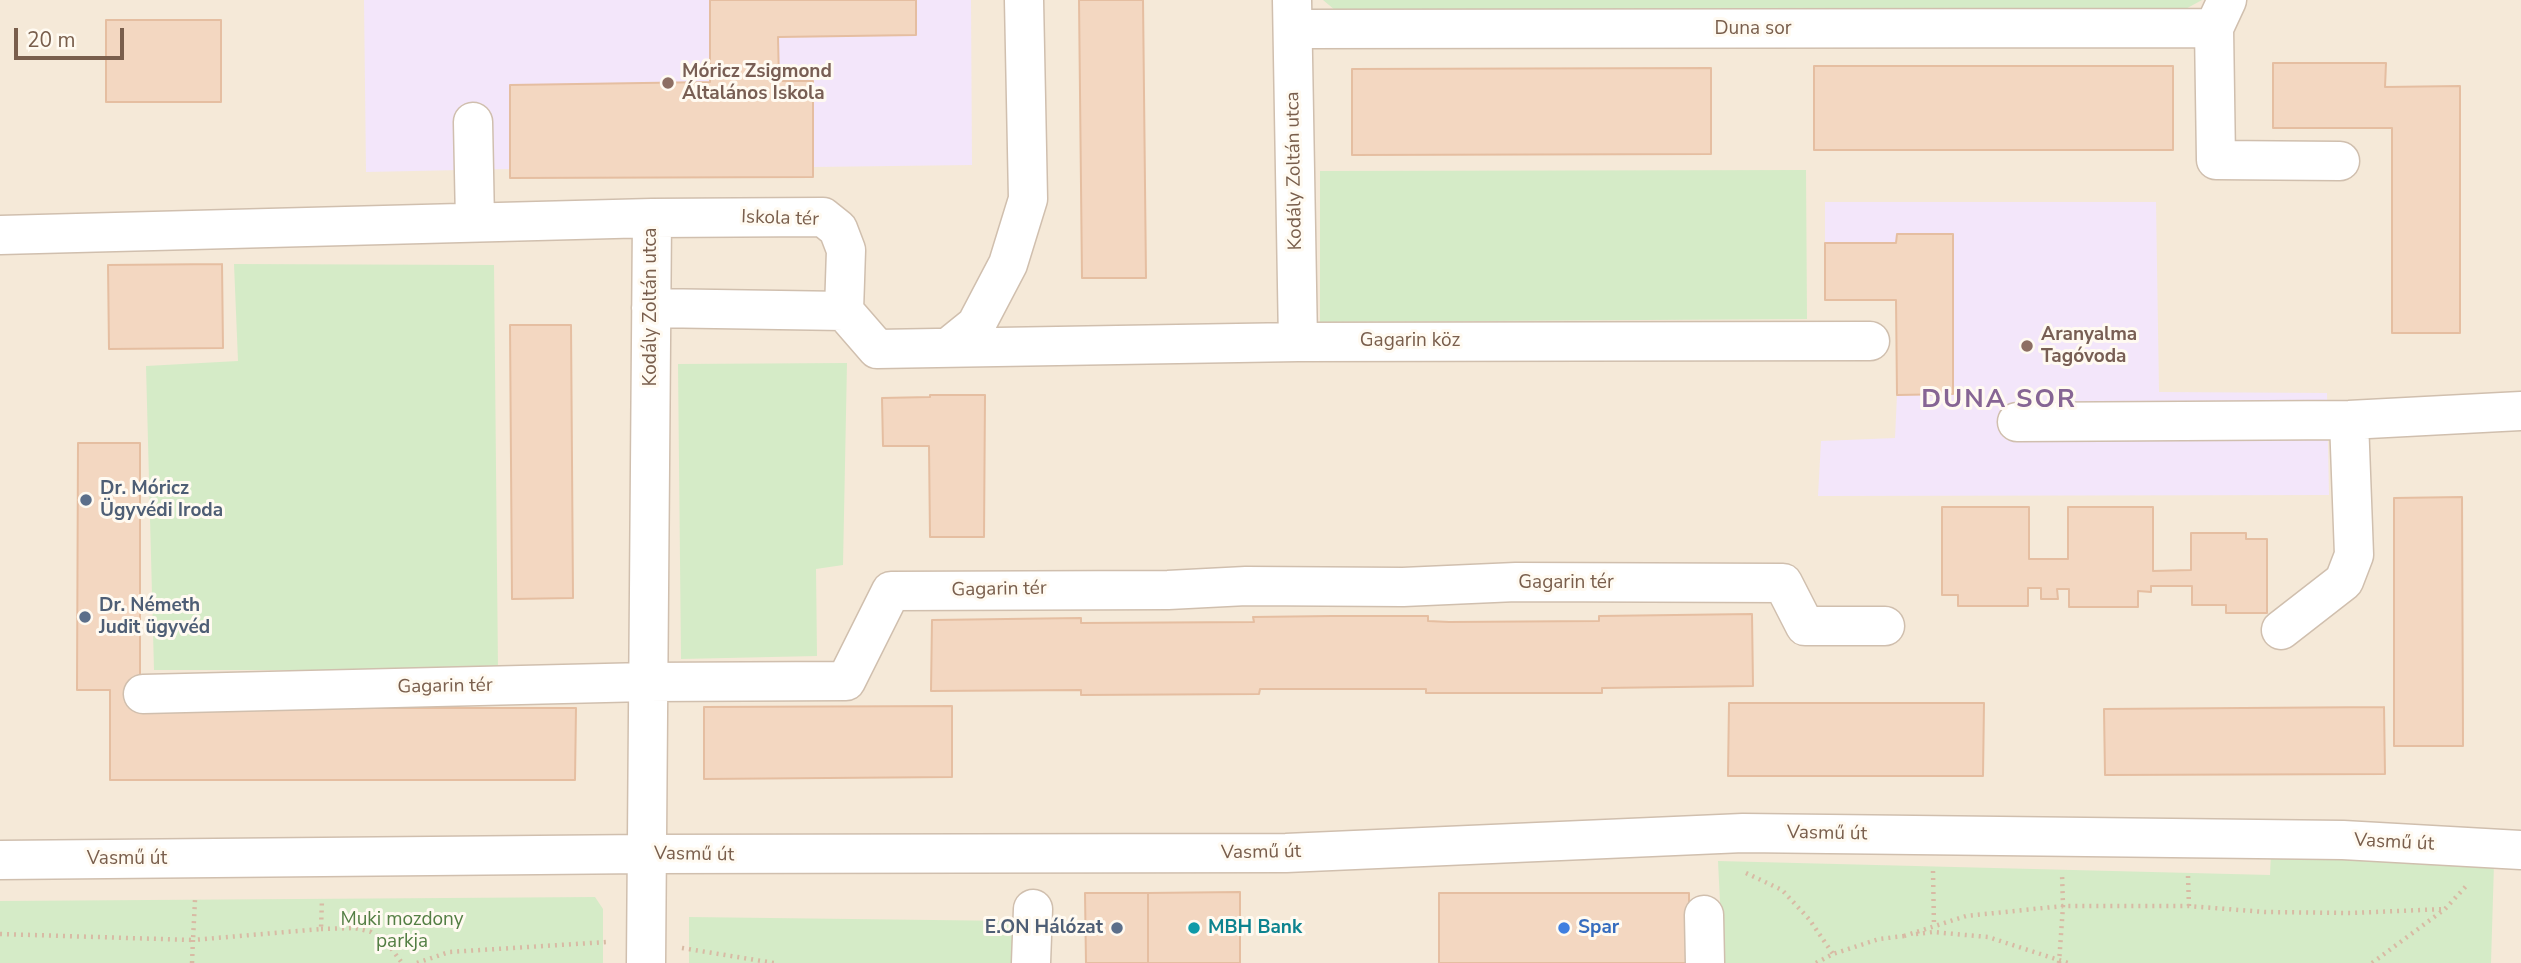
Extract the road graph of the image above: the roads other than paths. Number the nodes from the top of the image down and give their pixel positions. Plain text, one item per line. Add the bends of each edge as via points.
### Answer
1 (1024, 0) edge
2 (1292, 14) edge
3 (2220, 14) edge
4 (473, 122) dead end
5 (2340, 161) dead end
6 (652, 218) junction
7 (475, 222) junction
8 (0, 235) edge
9 (651, 308) junction
10 (844, 311) junction
11 (1870, 341) dead end
12 (1298, 342) junction
13 (950, 346) junction
14 (2521, 411) edge
15 (2349, 420) junction
16 (2017, 422) dead end
17 (1885, 626) dead end
18 (2280, 630) dead end
19 (647, 682) junction
20 (143, 694) dead end
21 (2521, 850) edge
22 (646, 854) junction
23 (0, 860) edge
24 (1033, 909) dead end
25 (1704, 915) dead end
26 (662, 955) edge
27 (1031, 963) edge
28 (1705, 963) edge

1 - 13 street via 1028,199 1008,264 976,325
2 - 3 street, Duna sor
2 - 12 street, Kodály Zoltán utca
3 - 5 street, Duna sor via 2216,160
4 - 7 street
6 - 7 street, Kodály Zoltán utca
6 - 9 street, Kodály Zoltán utca
6 - 10 street, Iskola tér via 823,217 838,229 846,250
7 - 8 street, Kodály Zoltán utca
9 - 10 street
9 - 19 street, Kodály Zoltán utca
10 - 13 street via 877,348
11 - 12 street, Gagarin köz
12 - 13 street, Gagarin köz
14 - 15 street
15 - 16 street
15 - 18 street via 2354,555 2344,581
17 - 19 street, Gagarin tér via 1805,626 1783,583 1516,582 891,592 846,681
19 - 20 street, Gagarin tér
19 - 22 street, Kodály Zoltán utca
21 - 22 street, Vasmű út via 2343,840 1719,834 1286,853
22 - 23 street, Vasmű út
22 - 26 street, Kodály Zoltán utca
24 - 27 street
25 - 28 street

